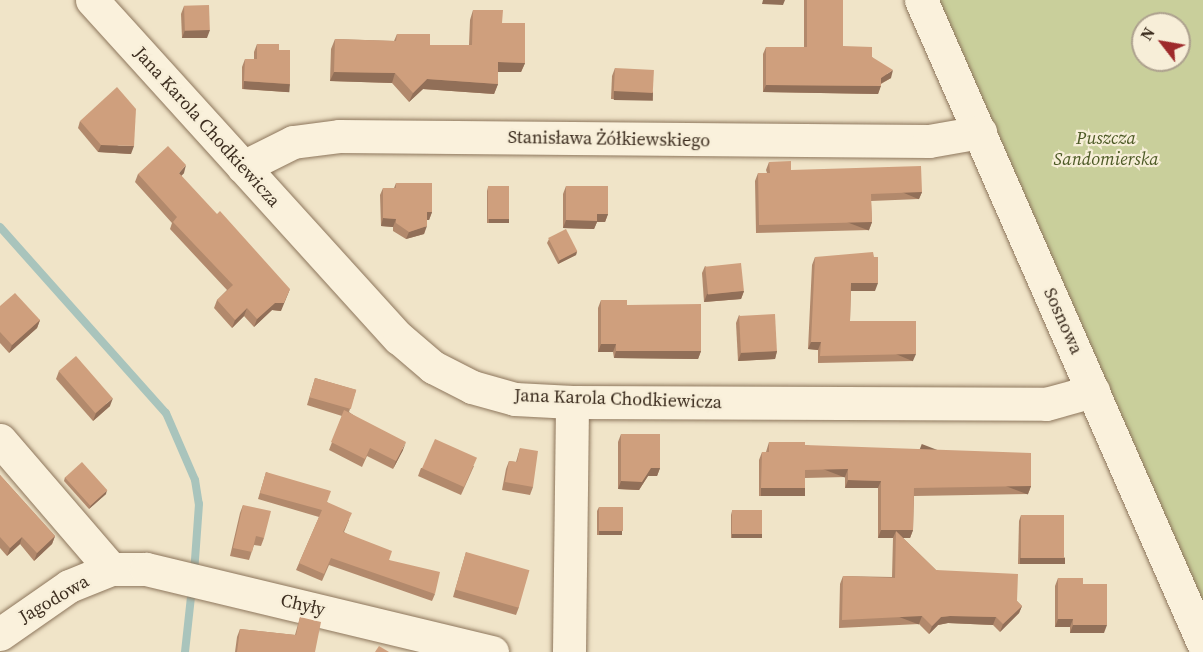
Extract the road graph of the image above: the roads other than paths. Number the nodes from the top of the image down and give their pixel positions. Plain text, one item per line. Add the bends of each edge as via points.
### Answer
1 (92, 0) edge
2 (921, 0) edge
3 (980, 132) junction
4 (243, 167) junction
5 (1093, 391) junction
6 (572, 402) junction
7 (0, 440) edge
8 (111, 569) junction
9 (0, 634) edge
10 (1203, 643) edge
11 (492, 652) edge
12 (569, 652) edge

1 - 4 street, Jana Karola Chodkiewicza
2 - 3 street, Sosnowa
3 - 4 street, Stanisława Żółkiewskiego via 929,141 339,136 293,142
3 - 5 street, Sosnowa
4 - 6 street, Jana Karola Chodkiewicza via 399,338 433,368 472,387 515,399
5 - 6 street, Jana Karola Chodkiewicza via 1046,404
5 - 10 street, Sosnowa
6 - 12 street
7 - 8 street
8 - 9 street, Jagodowa via 44,601
8 - 11 street, Chyły via 157,571

